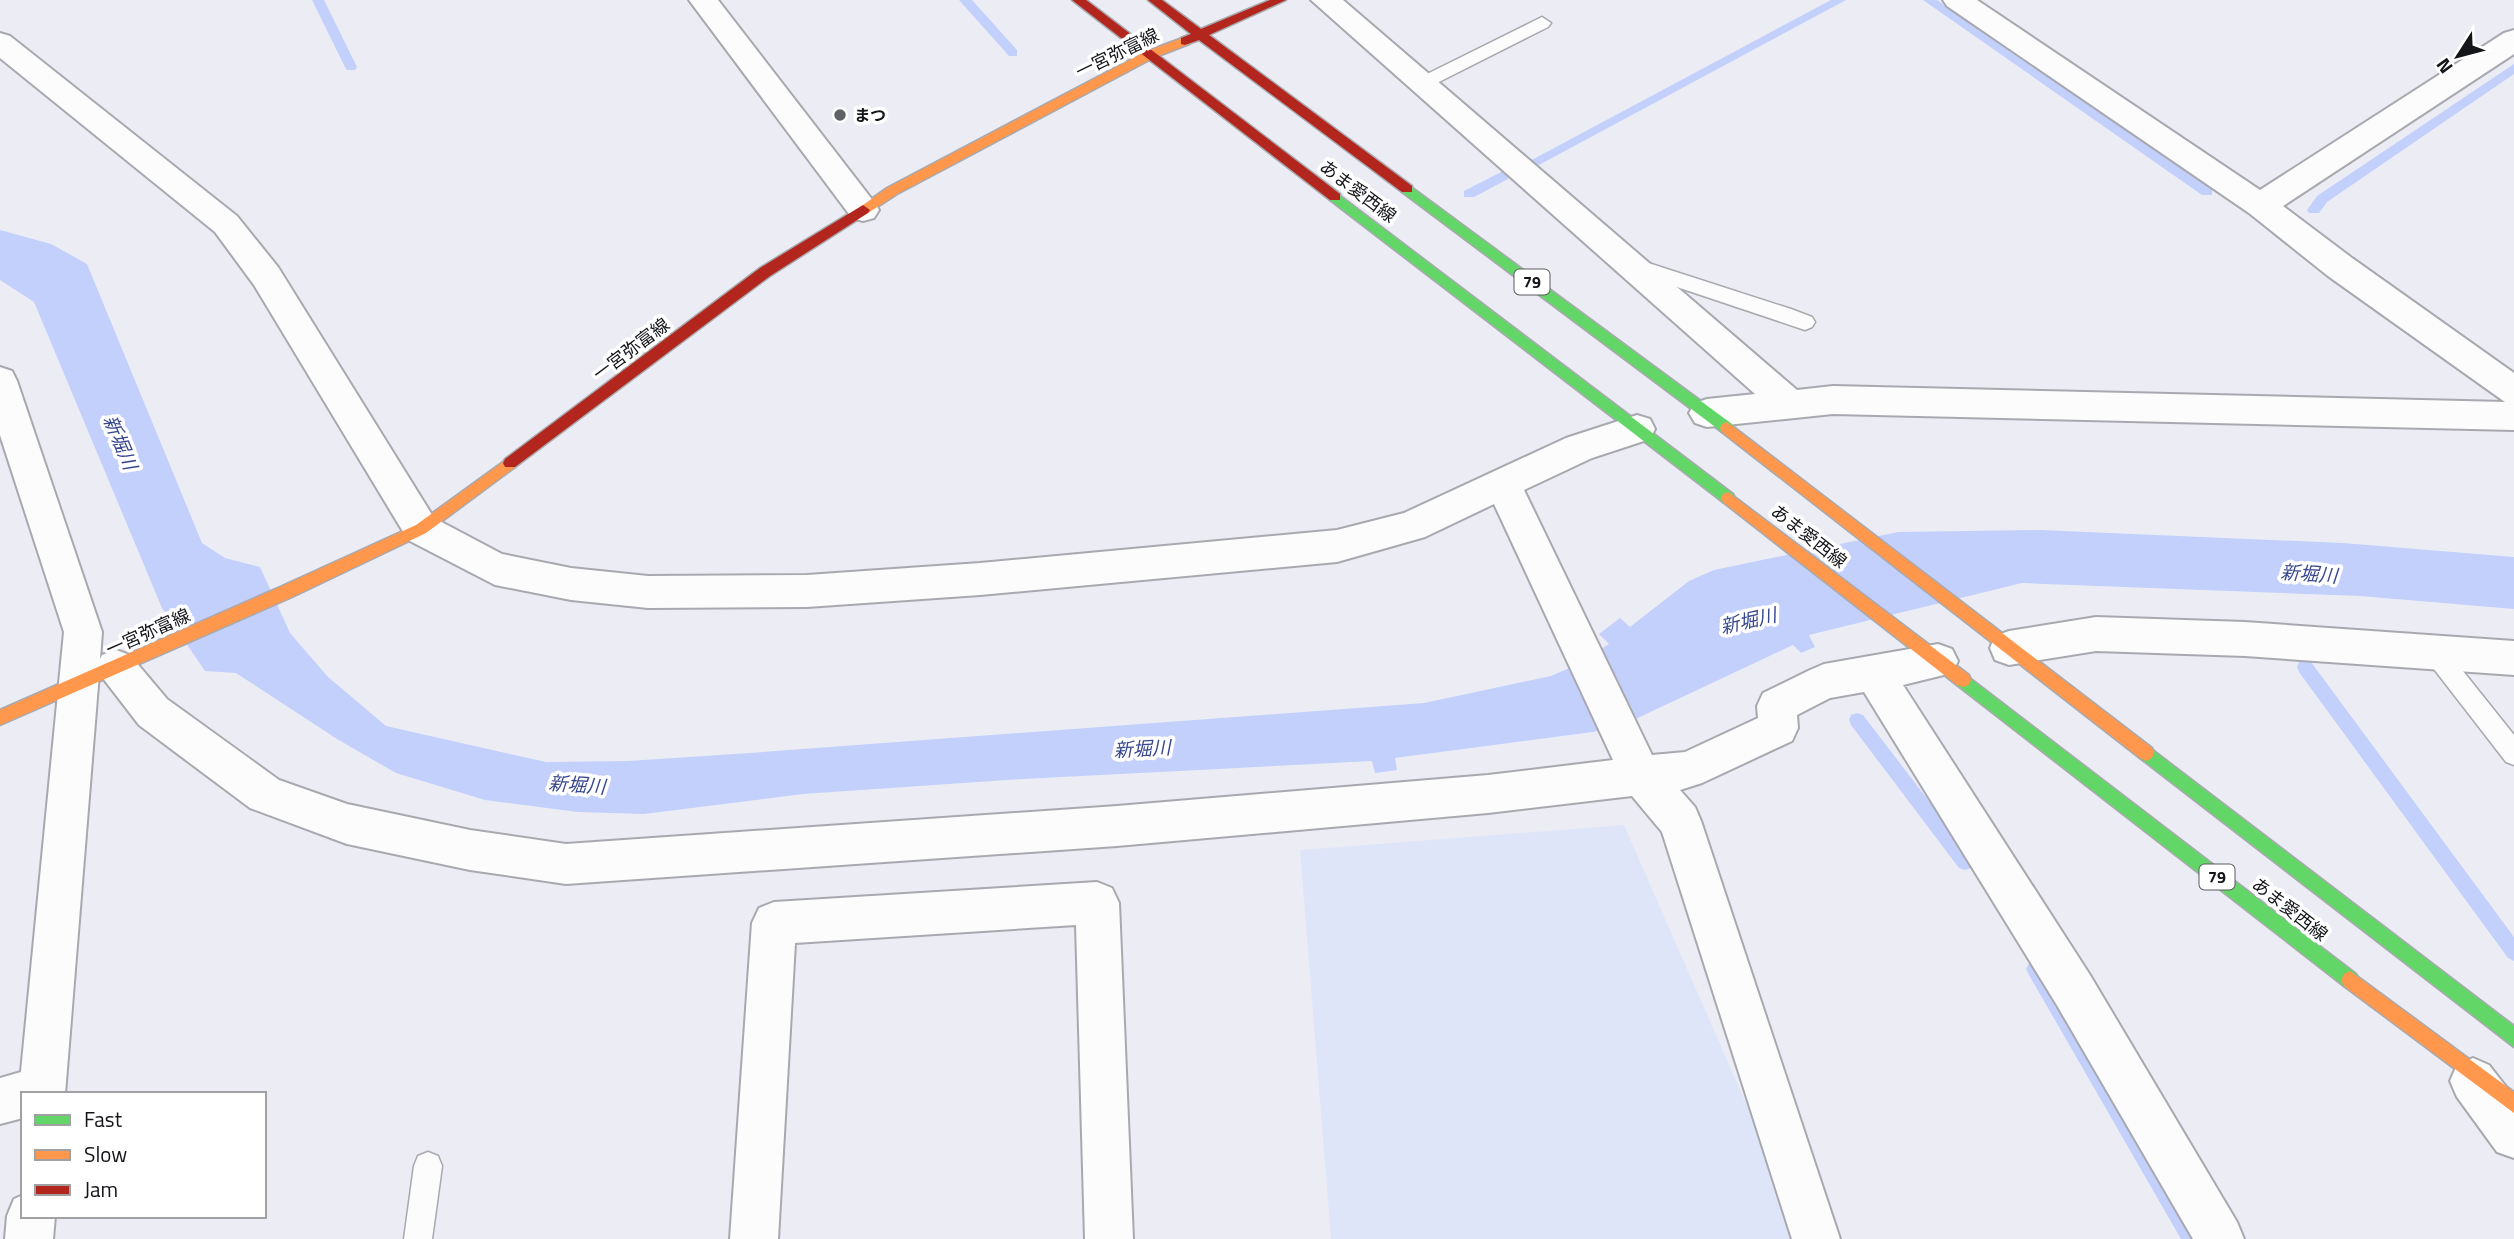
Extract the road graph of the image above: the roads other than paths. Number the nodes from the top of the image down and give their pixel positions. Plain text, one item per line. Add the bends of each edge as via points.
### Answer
1 (703, 0) edge
2 (1078, 0) edge
3 (1154, 0) edge
4 (1280, 0) edge
5 (1325, 0) edge
6 (1957, 0) edge
7 (1542, 23) dead end
8 (1202, 35) junction
9 (2514, 40) edge
10 (0, 43) edge
11 (1149, 55) junction
12 (1423, 83) junction
13 (2260, 205) junction
14 (863, 210) junction
15 (1629, 264) junction
16 (1805, 322) dead end
17 (0, 381) edge
18 (2514, 391) edge
19 (1790, 404) junction
20 (1707, 413) junction
21 (2514, 416) edge
22 (1637, 429) junction
23 (1502, 482) junction
24 (421, 529) junction
25 (1998, 640) junction
26 (2435, 653) junction
27 (1929, 654) junction
28 (2514, 658) edge
29 (133, 660) junction
30 (1874, 673) junction
31 (78, 684) junction
32 (0, 718) edge
33 (2514, 754) edge
34 (1640, 774) junction
35 (2514, 1038) edge
36 (2464, 1068) junction
37 (27, 1092) edge
38 (2514, 1104) edge
39 (2514, 1135) edge
40 (428, 1166) dead end
41 (31, 1218) edge
42 (29, 1239) edge
43 (418, 1239) edge
44 (754, 1239) edge
45 (1110, 1239) edge
46 (1816, 1239) edge
47 (2220, 1239) edge

1 - 14 street
2 - 11 main road, あま愛西線 / 79
3 - 8 main road, あま愛西線 / 79
4 - 8 main road, 一宮弥富線
5 - 12 street
6 - 13 street
7 - 12 lane
8 - 11 main road, 一宮弥富線
8 - 20 main road, あま愛西線 / 79
9 - 13 street
10 - 24 street via 226,224 266,276
11 - 14 main road, 一宮弥富線
11 - 22 main road, あま愛西線 / 79
12 - 15 street
13 - 18 street
14 - 24 main road, 一宮弥富線 via 765,272
15 - 16 lane
15 - 19 street
17 - 31 street via 83,632
19 - 20 street
19 - 21 street via 1847,400
20 - 25 main road, あま愛西線 / 79
22 - 23 street via 1579,448
22 - 27 main road, あま愛西線 / 79
23 - 24 street via 1412,526 1337,546 807,591 648,592 571,584 495,569
23 - 34 street
24 - 29 main road, 一宮弥富線
25 - 26 street via 2096,634
25 - 35 main road, あま愛西線 / 79
26 - 28 street
26 - 33 lane
27 - 30 street
27 - 36 main road, あま愛西線 / 79
29 - 31 main road, 一宮弥富線
29 - 34 street via 153,712 265,793 346,824 566,864 1333,809
30 - 34 street via 1825,682 1777,706 1778,728 1688,770
30 - 47 street via 2074,991
31 - 32 main road, 一宮弥富線
31 - 37 street
34 - 46 street via 1680,821
36 - 38 main road, あま愛西線 / 79
36 - 39 street
40 - 43 lane
41 - 42 street
44 - 45 street via 774,923 1097,903

